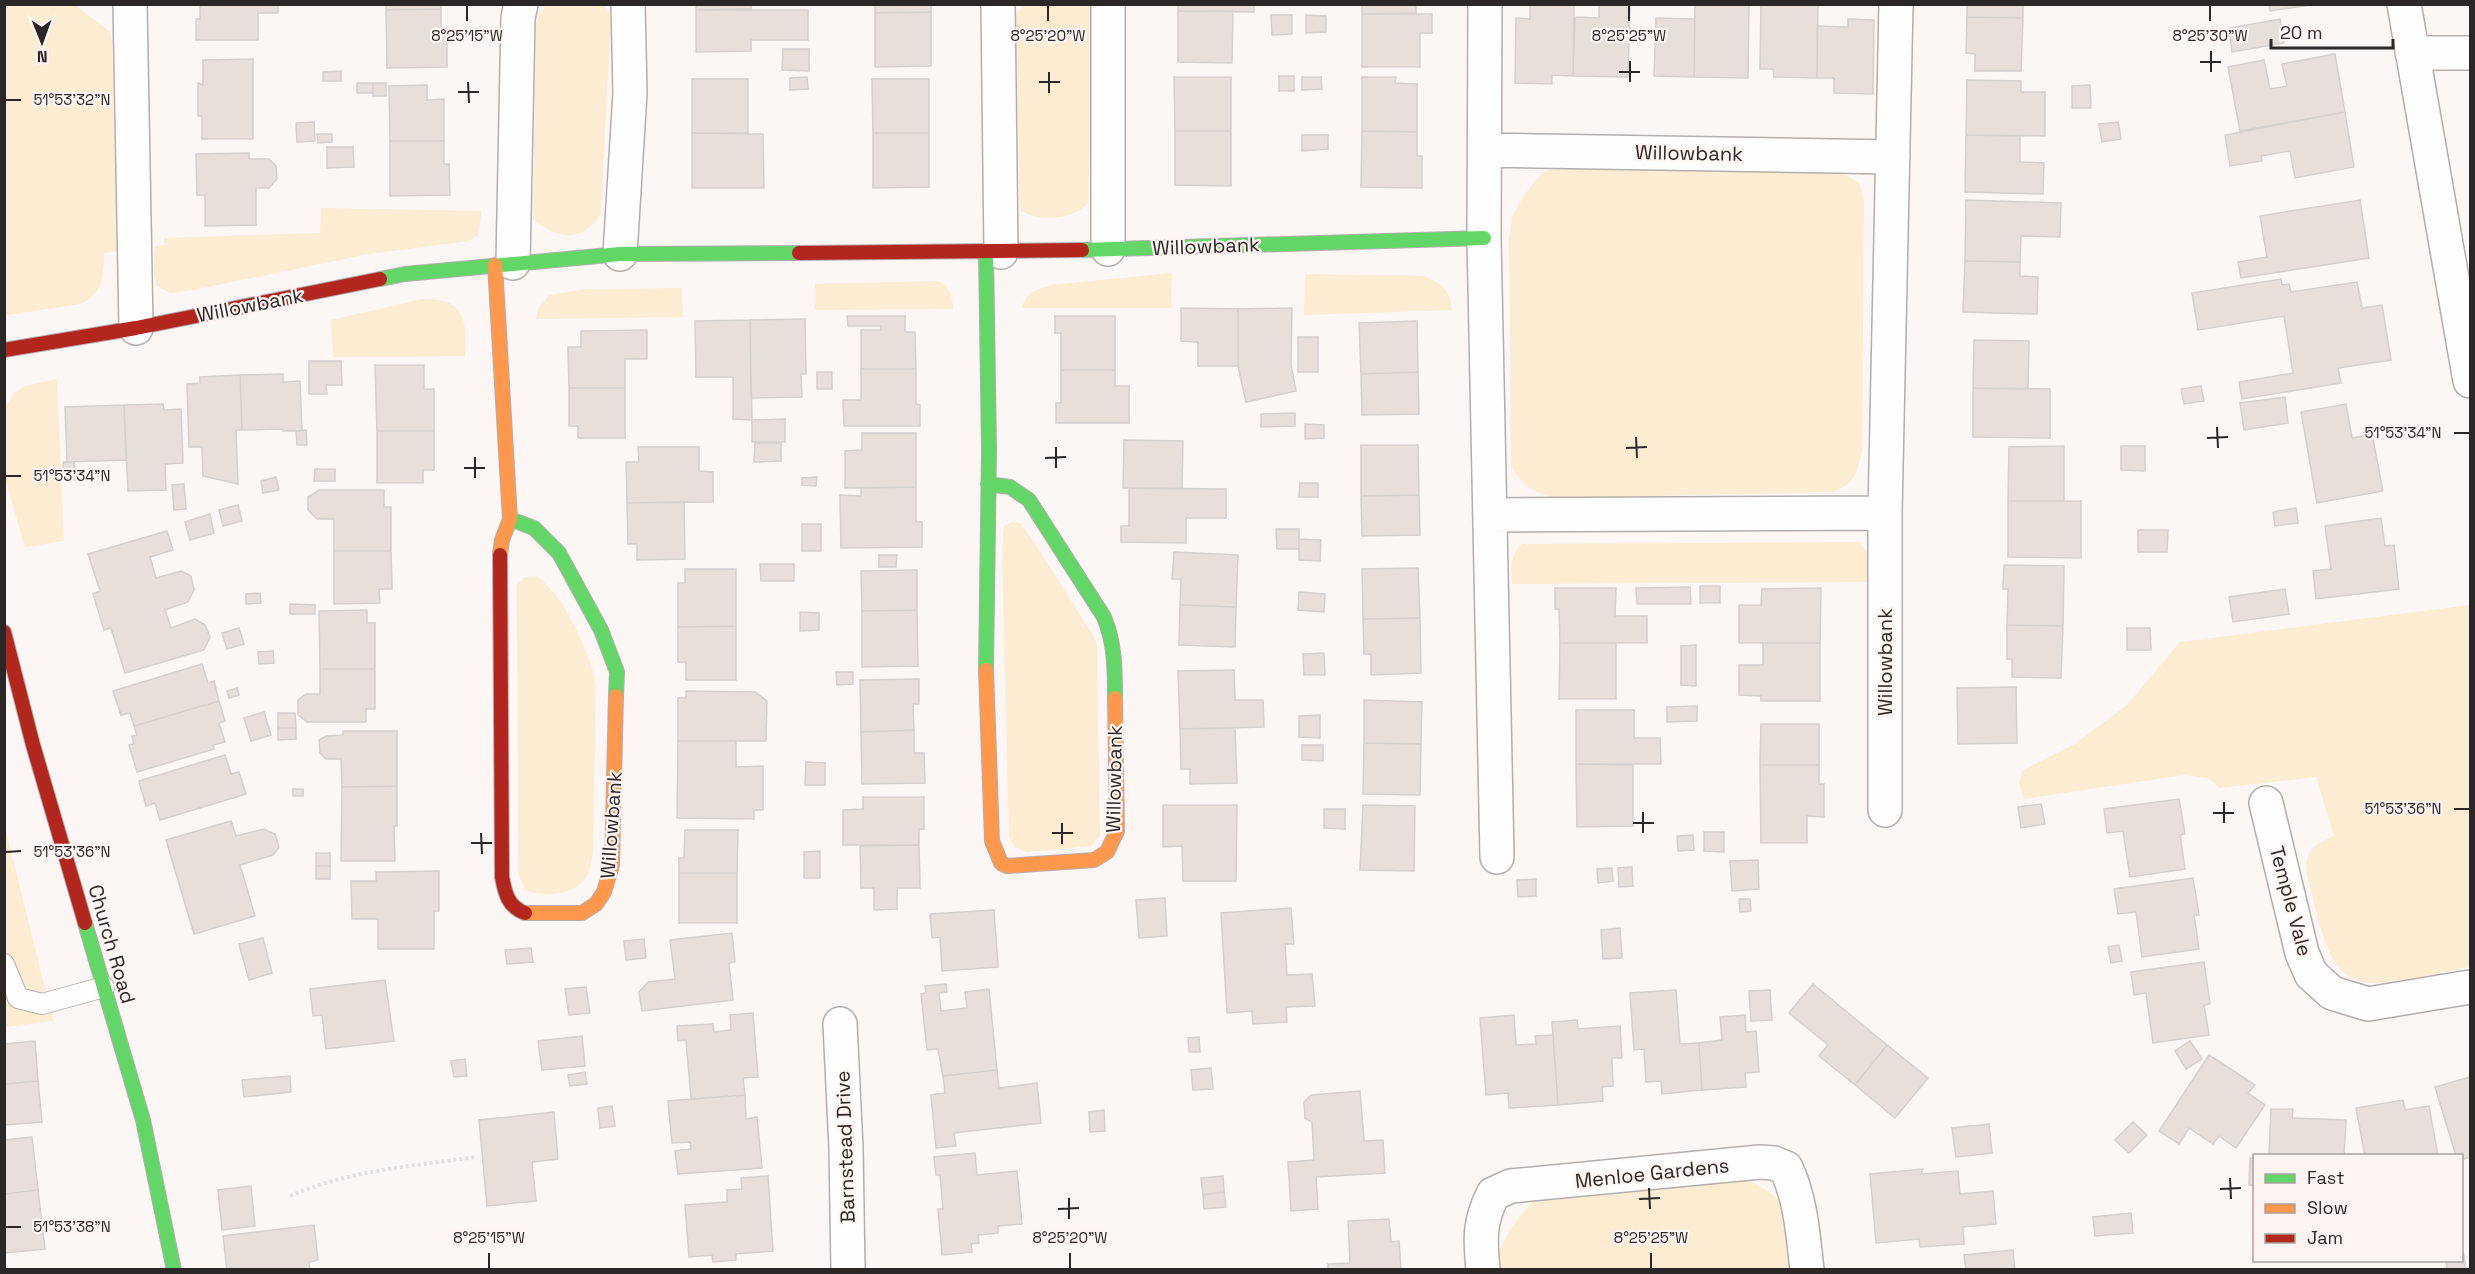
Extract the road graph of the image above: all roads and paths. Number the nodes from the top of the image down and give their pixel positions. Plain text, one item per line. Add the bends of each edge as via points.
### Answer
1 (130, 4) edge
2 (521, 4) edge
3 (628, 4) edge
4 (998, 4) edge
5 (1108, 4) edge
6 (1485, 4) edge
7 (1896, 4) edge
8 (2404, 4) edge
9 (2412, 53) junction
10 (2470, 53) edge
11 (1486, 150) junction
12 (1893, 157) junction
13 (1484, 238) junction
14 (1108, 249) junction
15 (993, 252) junction
16 (620, 254) junction
17 (504, 264) junction
18 (136, 328) junction
19 (4, 350) edge
20 (2470, 381) edge
21 (988, 484) junction
22 (1885, 513) junction
23 (1491, 515) junction
24 (510, 519) junction
25 (4, 632) edge
26 (2266, 803) dead end
27 (1886, 810) dead end
28 (1497, 857) dead end
29 (4, 964) edge
30 (104, 987) junction
31 (2470, 987) edge
32 (840, 1024) dead end
33 (476, 1157) dead end
34 (290, 1196) dead end
35 (174, 1269) edge
36 (848, 1269) edge
37 (1483, 1269) edge
38 (1807, 1269) edge

1 - 18 street
2 - 17 street, Willowbank
3 - 16 street via 630,93
4 - 15 street, Willowbank
5 - 14 street
6 - 11 street
7 - 12 street, Willowbank
8 - 9 street
9 - 10 street
9 - 20 street
11 - 12 street, Willowbank
11 - 13 street
12 - 22 street, Willowbank
13 - 14 street, Willowbank
13 - 23 street
14 - 15 street, Willowbank
15 - 16 street, Willowbank
15 - 21 street, Willowbank
16 - 17 street, Willowbank
17 - 18 street, Willowbank via 405,274
17 - 24 street, Willowbank
18 - 19 street, Willowbank
21 - 21 street, Willowbank via 985,654 992,841 996,855 1007,866 1094,860 1107,852 1117,831 1115,662 1110,631 1029,500 1013,487
22 - 23 street
22 - 27 street, Willowbank
23 - 28 street
24 - 24 street, Willowbank via 499,561 502,877 506,898 516,911 532,916 585,912 606,888 612,865 617,672 601,630 559,553 534,528
25 - 30 street, Church Road
26 - 31 street, Temple Vale via 2302,952 2311,974 2332,993 2368,1004
29 - 30 lane via 18,998 32,1003 42,1004
30 - 35 street, Church Road via 143,1120
32 - 36 street, Barnstead Drive
33 - 34 path via 352,1174
37 - 38 street, Menloe Gardens via 1483,1214 1493,1194 1511,1186 1760,1162 1786,1168 1792,1180

